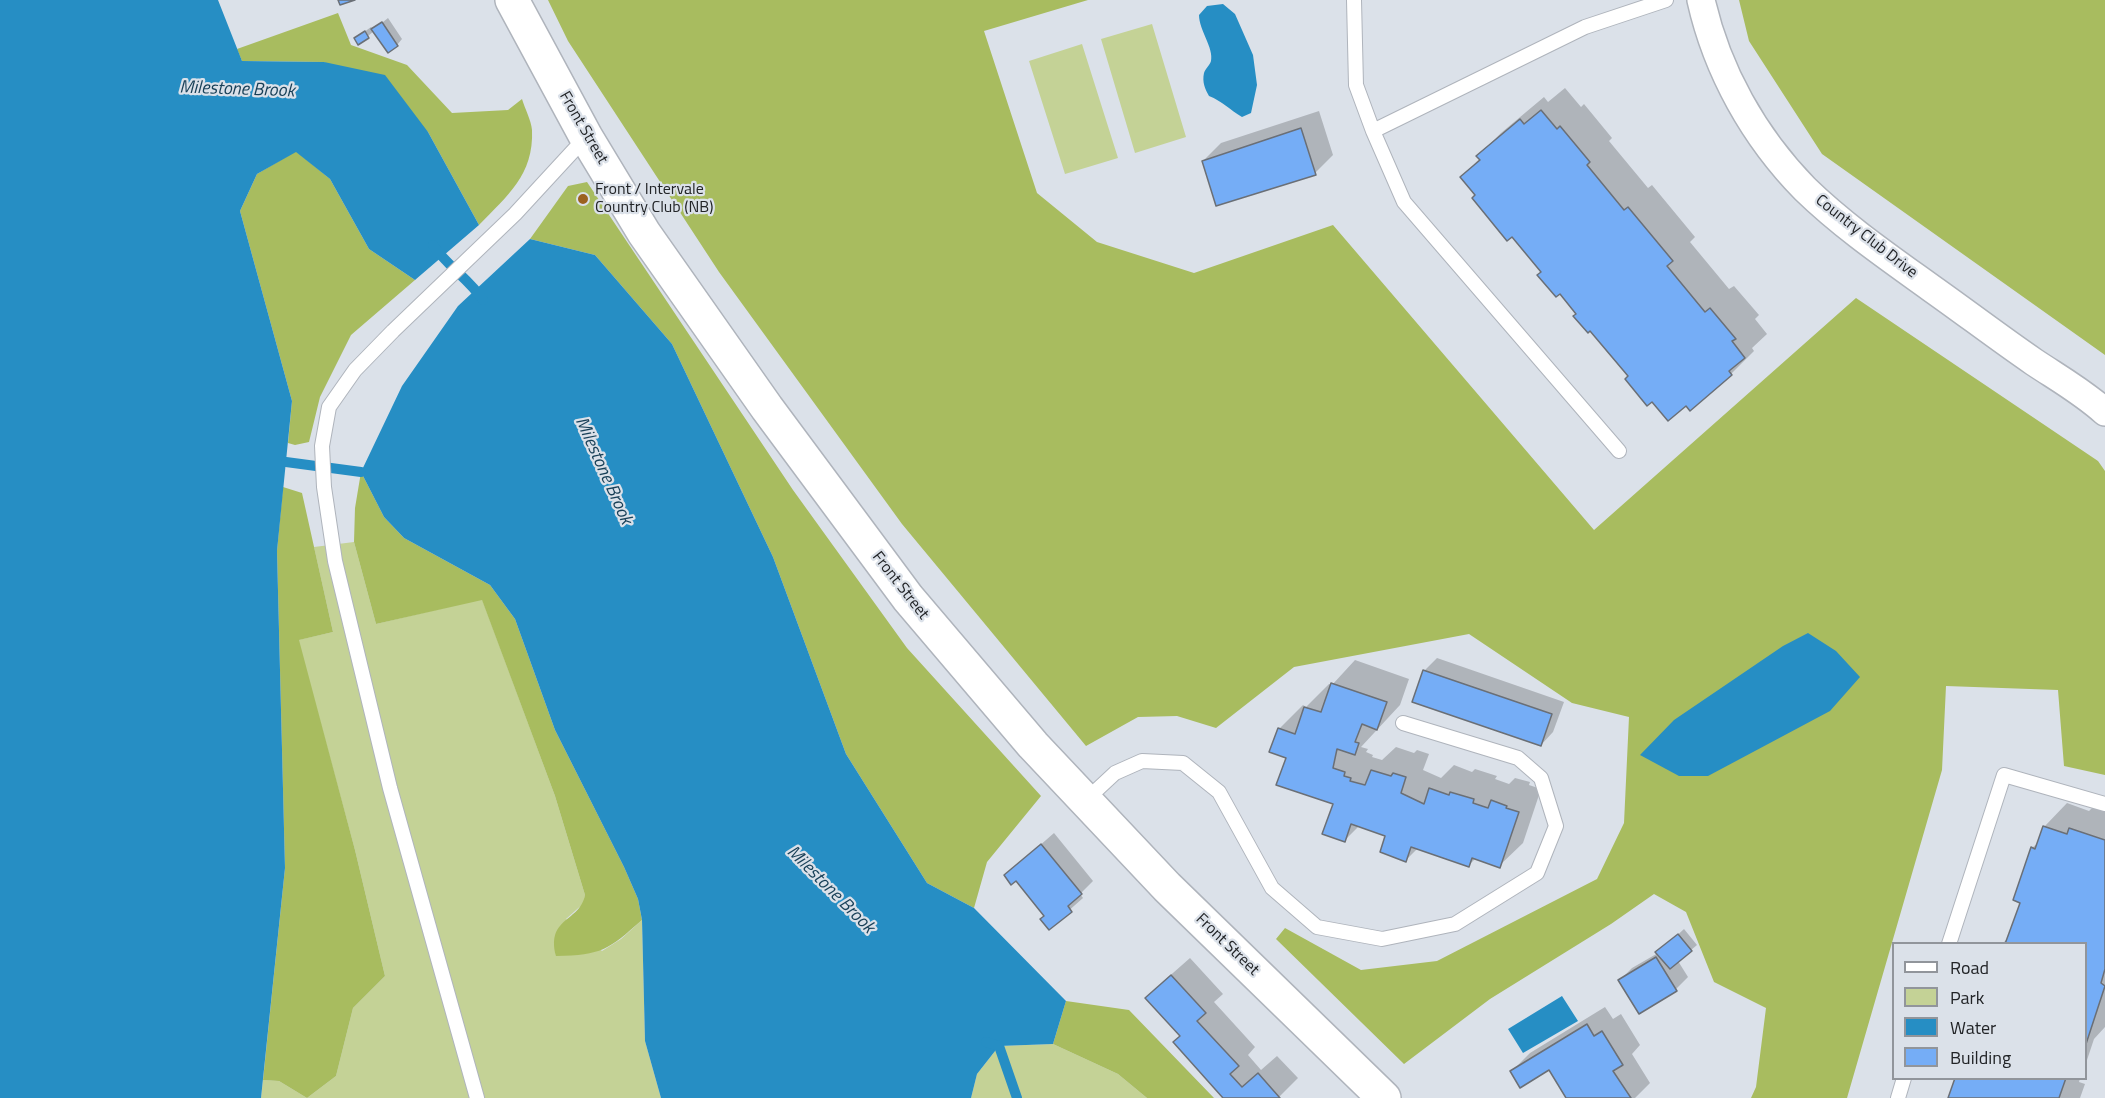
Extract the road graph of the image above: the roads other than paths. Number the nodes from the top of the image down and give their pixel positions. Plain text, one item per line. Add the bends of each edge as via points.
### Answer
1 (512, 0) edge
2 (1354, 0) edge
3 (1666, 0) edge
4 (1701, 0) edge
5 (1373, 131) junction
6 (586, 137) junction
7 (2105, 412) edge
8 (1618, 451) dead end
9 (1403, 723) dead end
10 (1086, 800) junction
11 (2105, 804) edge
12 (1950, 942) edge
13 (1903, 1080) edge
14 (477, 1098) edge
15 (1384, 1098) edge
16 (1898, 1098) edge

1 - 6 main road, Front Street
2 - 5 lane via 1356,86
3 - 5 lane via 1585,27
4 - 7 street, Country Club Drive via 1715,49 1735,93 1776,156 1806,189 1894,262
5 - 8 lane via 1404,202
6 - 10 main road, Front Street via 644,233 908,598 1033,745
6 - 14 lane via 515,214 355,370 329,408 322,446 335,561 390,788
9 - 10 lane via 1518,758 1541,778 1556,826 1536,873 1455,924 1382,939 1317,927 1272,888 1219,792 1183,763 1142,761 1115,773
10 - 15 main road, Front Street via 1167,886
11 - 12 lane via 2004,775
13 - 16 lane

